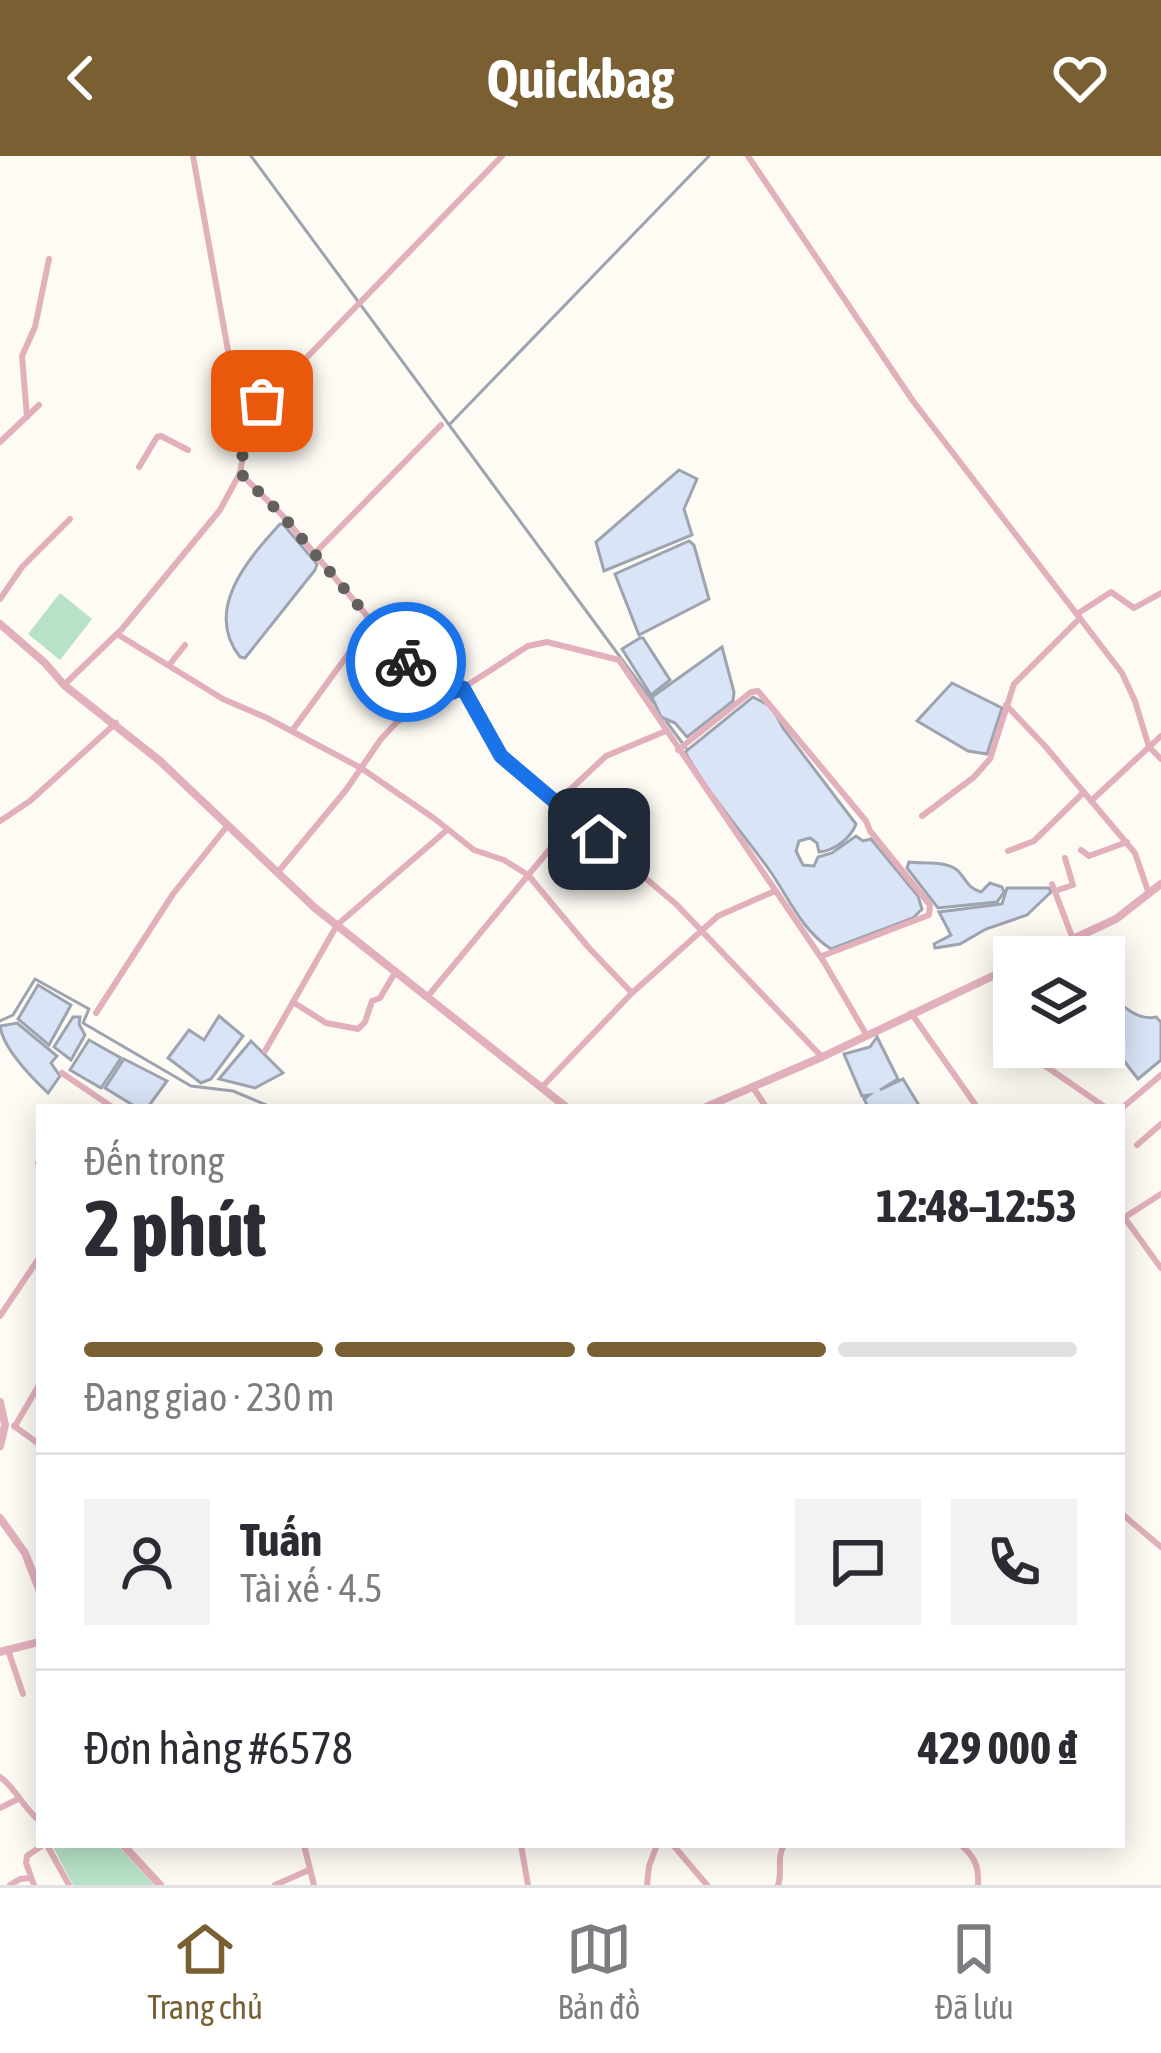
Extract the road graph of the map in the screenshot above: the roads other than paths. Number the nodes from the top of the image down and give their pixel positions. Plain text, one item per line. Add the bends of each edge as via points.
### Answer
1 (194, 156) edge
2 (502, 156) edge
3 (748, 156) edge
4 (49, 259) dead end
5 (39, 406) dead end
6 (27, 417) junction
7 (240, 421) junction
8 (442, 425) dead end
9 (0, 442) edge
10 (188, 450) dead end
11 (139, 467) dead end
12 (240, 473) junction
13 (70, 518) dead end
14 (314, 554) junction
15 (1161, 593) edge
16 (0, 599) edge
17 (1078, 616) junction
18 (372, 622) junction
19 (0, 624) edge
20 (117, 634) junction
21 (184, 645) dead end
22 (170, 664) junction
23 (64, 685) junction
24 (463, 688) junction
25 (437, 698) junction
26 (1006, 705) junction
27 (116, 723) junction
28 (292, 731) junction
29 (666, 731) junction
30 (1161, 736) edge
31 (1149, 748) junction
32 (678, 750) junction
33 (1161, 759) edge
34 (361, 768) junction
35 (1084, 792) junction
36 (1091, 801) junction
37 (556, 802) junction
38 (922, 816) dead end
39 (574, 820) junction
40 (0, 821) edge
41 (228, 825) junction
42 (448, 829) junction
43 (1127, 842) junction
44 (1081, 850) dead end
45 (1008, 851) dead end
46 (1065, 858) dead end
47 (278, 872) junction
48 (529, 875) junction
49 (1161, 884) edge
50 (775, 891) junction
51 (1149, 894) junction
52 (337, 925) junction
53 (703, 932) junction
54 (1072, 936) edge
55 (1079, 936) edge
56 (820, 957) junction
57 (396, 971) junction
58 (993, 976) edge
59 (632, 993) junction
60 (428, 996) junction
61 (292, 1002) junction
62 (96, 1012) dead end
63 (910, 1013) junction
64 (866, 1034) junction
65 (265, 1051) dead end
66 (822, 1057) junction
67 (1047, 1068) edge
68 (62, 1073) dead end
69 (1161, 1075) edge
70 (1152, 1082) junction
71 (752, 1086) junction
72 (542, 1087) junction
73 (1161, 1088) edge
74 (108, 1104) edge
75 (562, 1104) edge
76 (713, 1104) edge
77 (764, 1104) edge
78 (975, 1104) edge
79 (1101, 1104) edge
80 (1125, 1105) edge
81 (1161, 1124) edge
82 (1137, 1145) dead end
83 (1161, 1194) edge
84 (1125, 1217) edge
85 (1125, 1221) edge
86 (36, 1262) edge
87 (1161, 1268) edge
88 (0, 1316) edge
89 (36, 1389) edge
90 (0, 1402) edge
91 (10, 1425) junction
92 (36, 1442) edge
93 (0, 1446) edge
94 (1125, 1516) edge
95 (0, 1518) edge
96 (1161, 1546) edge
97 (36, 1580) edge
98 (36, 1643) edge
99 (4, 1651) edge
100 (23, 1694) dead end
101 (0, 1777) edge
102 (19, 1799) junction
103 (0, 1808) edge
104 (36, 1818) edge
105 (40, 1848) edge
106 (47, 1848) edge
107 (126, 1848) edge
108 (305, 1848) edge
109 (522, 1848) edge
110 (656, 1848) edge
111 (676, 1848) edge
112 (782, 1848) edge
113 (964, 1848) edge
114 (309, 1870) junction
115 (33, 1881) edge
116 (10, 1885) edge
117 (69, 1885) edge
118 (160, 1885) edge
119 (274, 1885) edge
120 (314, 1885) edge
121 (528, 1885) edge
122 (647, 1885) edge
123 (707, 1885) edge
124 (778, 1885) edge
125 (978, 1885) edge

1 - 7 street
2 - 7 street
3 - 17 street via 913,401
4 - 6 street via 22,356
5 - 6 street
6 - 9 street
7 - 12 street
8 - 14 street
10 - 11 street via 157,437
12 - 14 street
12 - 20 street via 220,510
13 - 16 street
14 - 18 street
15 - 17 street via 1135,608 1108,592
17 - 26 street via 1013,684
17 - 31 street via 1122,673
18 - 25 street
18 - 28 street
19 - 23 street
20 - 22 street
20 - 23 street
21 - 22 street
22 - 28 street
23 - 27 street
24 - 25 street
24 - 29 street via 528,646 568,647 619,660
24 - 37 street via 501,756
25 - 34 street via 397,722
26 - 35 street
26 - 38 street via 990,759
27 - 40 street
27 - 41 street
28 - 34 street
29 - 32 street
29 - 37 street via 606,756
30 - 31 street
31 - 33 street
31 - 36 street
32 - 50 street
32 - 56 street via 758,691 930,905 929,914
34 - 42 street
34 - 47 street
35 - 36 street
35 - 45 street via 1034,841
36 - 43 street
37 - 39 street
39 - 48 street
39 - 53 street
41 - 47 street
41 - 62 street
42 - 48 street
42 - 52 street
43 - 44 street via 1089,856
43 - 51 street
46 - 54 street via 1073,885 1053,887
47 - 52 street
48 - 59 street
48 - 60 street
49 - 51 street
50 - 53 street via 718,916
50 - 56 street
51 - 55 street
52 - 57 street
52 - 61 street
53 - 59 street
53 - 66 street
56 - 64 street
57 - 60 street
57 - 61 street via 358,1029 326,1023
58 - 63 street
59 - 72 street
60 - 72 street
61 - 65 street
63 - 64 street
63 - 78 street
64 - 66 street
66 - 71 street
67 - 79 street
68 - 74 street
69 - 70 street
70 - 73 street
70 - 80 street
71 - 76 street
71 - 77 street
72 - 75 street
81 - 82 street
83 - 84 street
85 - 87 street
86 - 88 street
89 - 91 street
90 - 91 street
91 - 92 street
91 - 93 street
94 - 96 street
95 - 97 street
98 - 99 street
99 - 100 street
101 - 102 street
102 - 103 street
102 - 104 street
105 - 115 street via 27,1856
106 - 117 street
107 - 118 street
108 - 114 street
109 - 121 street
110 - 122 street
111 - 123 street
112 - 124 street
113 - 125 street via 979,1870
114 - 119 street
114 - 120 street
115 - 116 street

